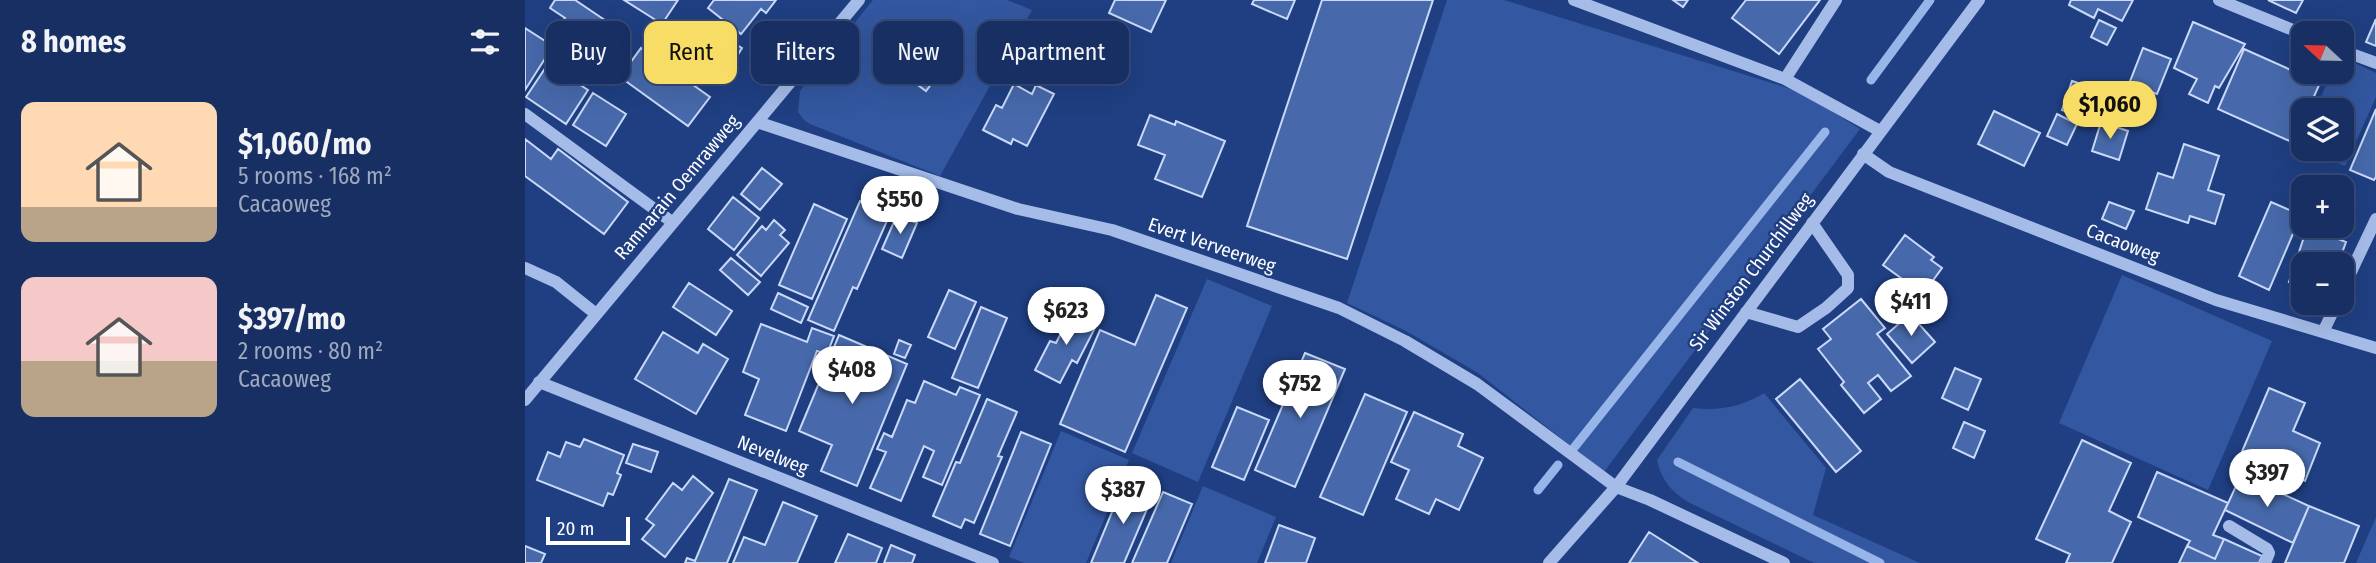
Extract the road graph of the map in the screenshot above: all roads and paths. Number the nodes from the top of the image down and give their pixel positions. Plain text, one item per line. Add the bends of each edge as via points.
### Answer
1 (859, 0) edge
2 (1573, 0) edge
3 (1836, 0) edge
4 (1979, 0) edge
5 (2219, 0) edge
6 (2291, 29) edge
7 (2354, 55) edge
8 (2376, 63) edge
9 (1785, 79) junction
10 (525, 114) edge
11 (757, 122) junction
12 (1880, 131) junction
13 (1863, 154) junction
14 (2376, 219) edge
15 (672, 222) junction
16 (1812, 223) junction
17 (2354, 266) edge
18 (525, 268) edge
19 (1746, 312) junction
20 (596, 314) junction
21 (2331, 315) edge
22 (2323, 332) junction
23 (2376, 348) edge
24 (539, 382) junction
25 (525, 400) edge
26 (1616, 487) junction
27 (2229, 526) dead end
28 (993, 563) edge
29 (1549, 563) edge
30 (1784, 563) edge
31 (2265, 563) edge

1 - 11 street, Ramnarain Oemrawweg
2 - 9 street
3 - 9 street
4 - 12 street, Sir Winston Churchillweg
5 - 6 street
7 - 8 street
9 - 12 street
10 - 15 street
11 - 15 street, Ramnarain Oemrawweg
11 - 26 street, Evert Verveerweg via 1018,209 1112,230 1339,308 1477,384
12 - 13 street, Sir Winston Churchillweg
13 - 16 street, Sir Winston Churchillweg
13 - 22 street, Cacaoweg via 1889,172 2216,300
14 - 17 street
15 - 20 street, Ramnarain Oemrawweg
16 - 19 street, Sir Winston Churchillweg
16 - 19 street via 1848,275 1848,288 1798,327
18 - 20 street via 556,282
19 - 26 street, Sir Winston Churchillweg
20 - 24 street, Ramnarain Oemrawweg
21 - 22 street
22 - 23 street, Cacaoweg
24 - 25 street, Ramnarain Oemrawweg
24 - 28 street, Nevelweg
26 - 29 street, Sir Winston Churchillweg
26 - 30 street, Evert Verveerweg
27 - 31 street via 2267,548

